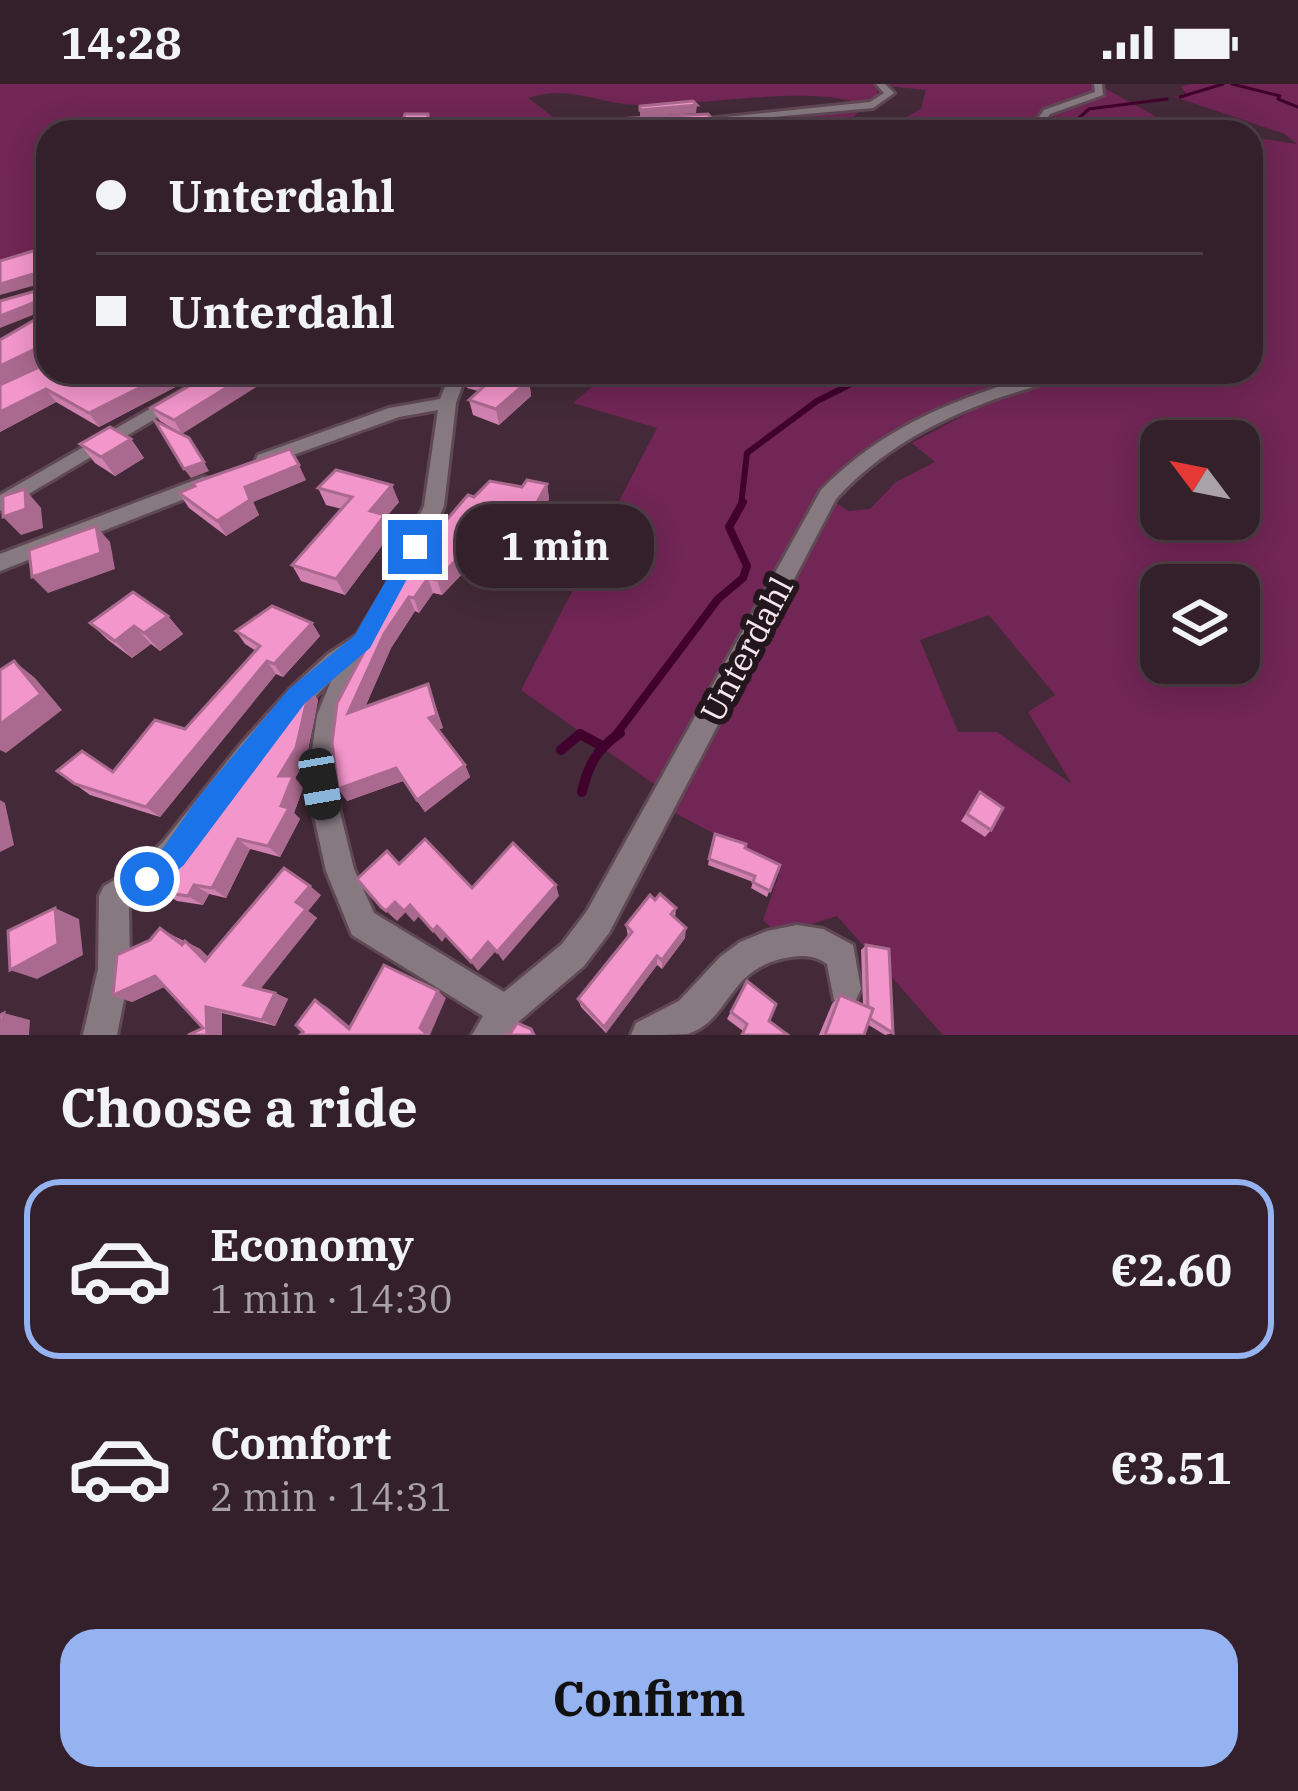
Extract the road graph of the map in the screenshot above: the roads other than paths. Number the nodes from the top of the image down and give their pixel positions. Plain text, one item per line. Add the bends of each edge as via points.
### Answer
1 (880, 84) edge
2 (1098, 84) edge
3 (709, 120) edge
4 (1041, 120) edge
5 (205, 384) edge
6 (454, 384) edge
7 (1024, 384) edge
8 (447, 403) junction
9 (248, 466) edge
10 (227, 474) edge
11 (0, 504) edge
12 (0, 563) edge
13 (362, 641) junction
14 (845, 989) dead end
15 (498, 1023) edge
16 (100, 1035) edge
17 (648, 1035) edge

1 - 3 street via 890,93 873,105
2 - 4 street via 1093,97
5 - 11 street
6 - 8 street, Unterdahl
7 - 15 street, Unterdahl via 933,416 854,463 828,495 598,922
8 - 9 street via 395,412
8 - 13 street, Unterdahl via 434,506
10 - 12 street
13 - 15 street, Unterdahl via 329,715 320,784 349,896 363,924
13 - 16 street, Unterdahl via 297,696 173,857 114,896 114,968
14 - 17 street via 842,956 825,942 760,946 731,965 690,1014

